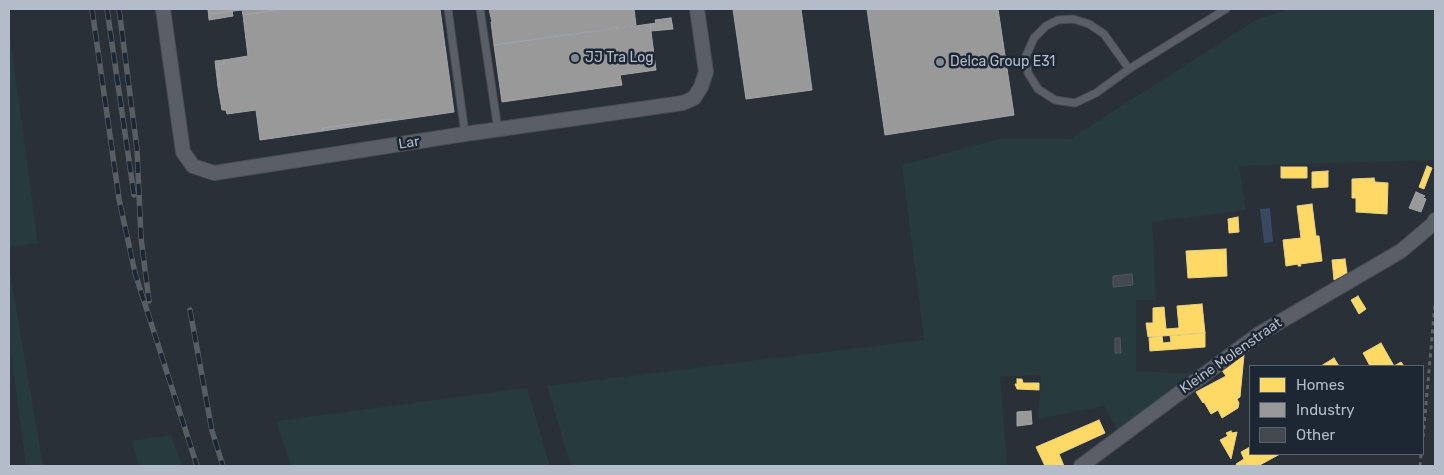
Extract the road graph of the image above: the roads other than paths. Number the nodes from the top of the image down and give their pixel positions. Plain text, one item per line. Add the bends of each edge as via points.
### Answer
1 (163, 9) edge
2 (448, 9) edge
3 (480, 9) edge
4 (697, 9) edge
5 (1226, 9) edge
6 (1129, 69) junction
7 (498, 130) junction
8 (466, 134) junction
9 (1435, 220) edge
10 (1081, 466) edge

1 - 8 street, Lar via 183,152 193,166 214,173
2 - 8 lane
3 - 7 lane
4 - 7 street, Lar via 706,72 694,98 683,103
5 - 6 lane
6 - 6 lane via 1104,34 1073,19 1058,20 1046,26 1034,38 1026,56 1028,73 1038,90 1055,100 1076,103
7 - 8 street, Lar
9 - 10 street, Kleine Molenstraat via 1401,251 1259,334

